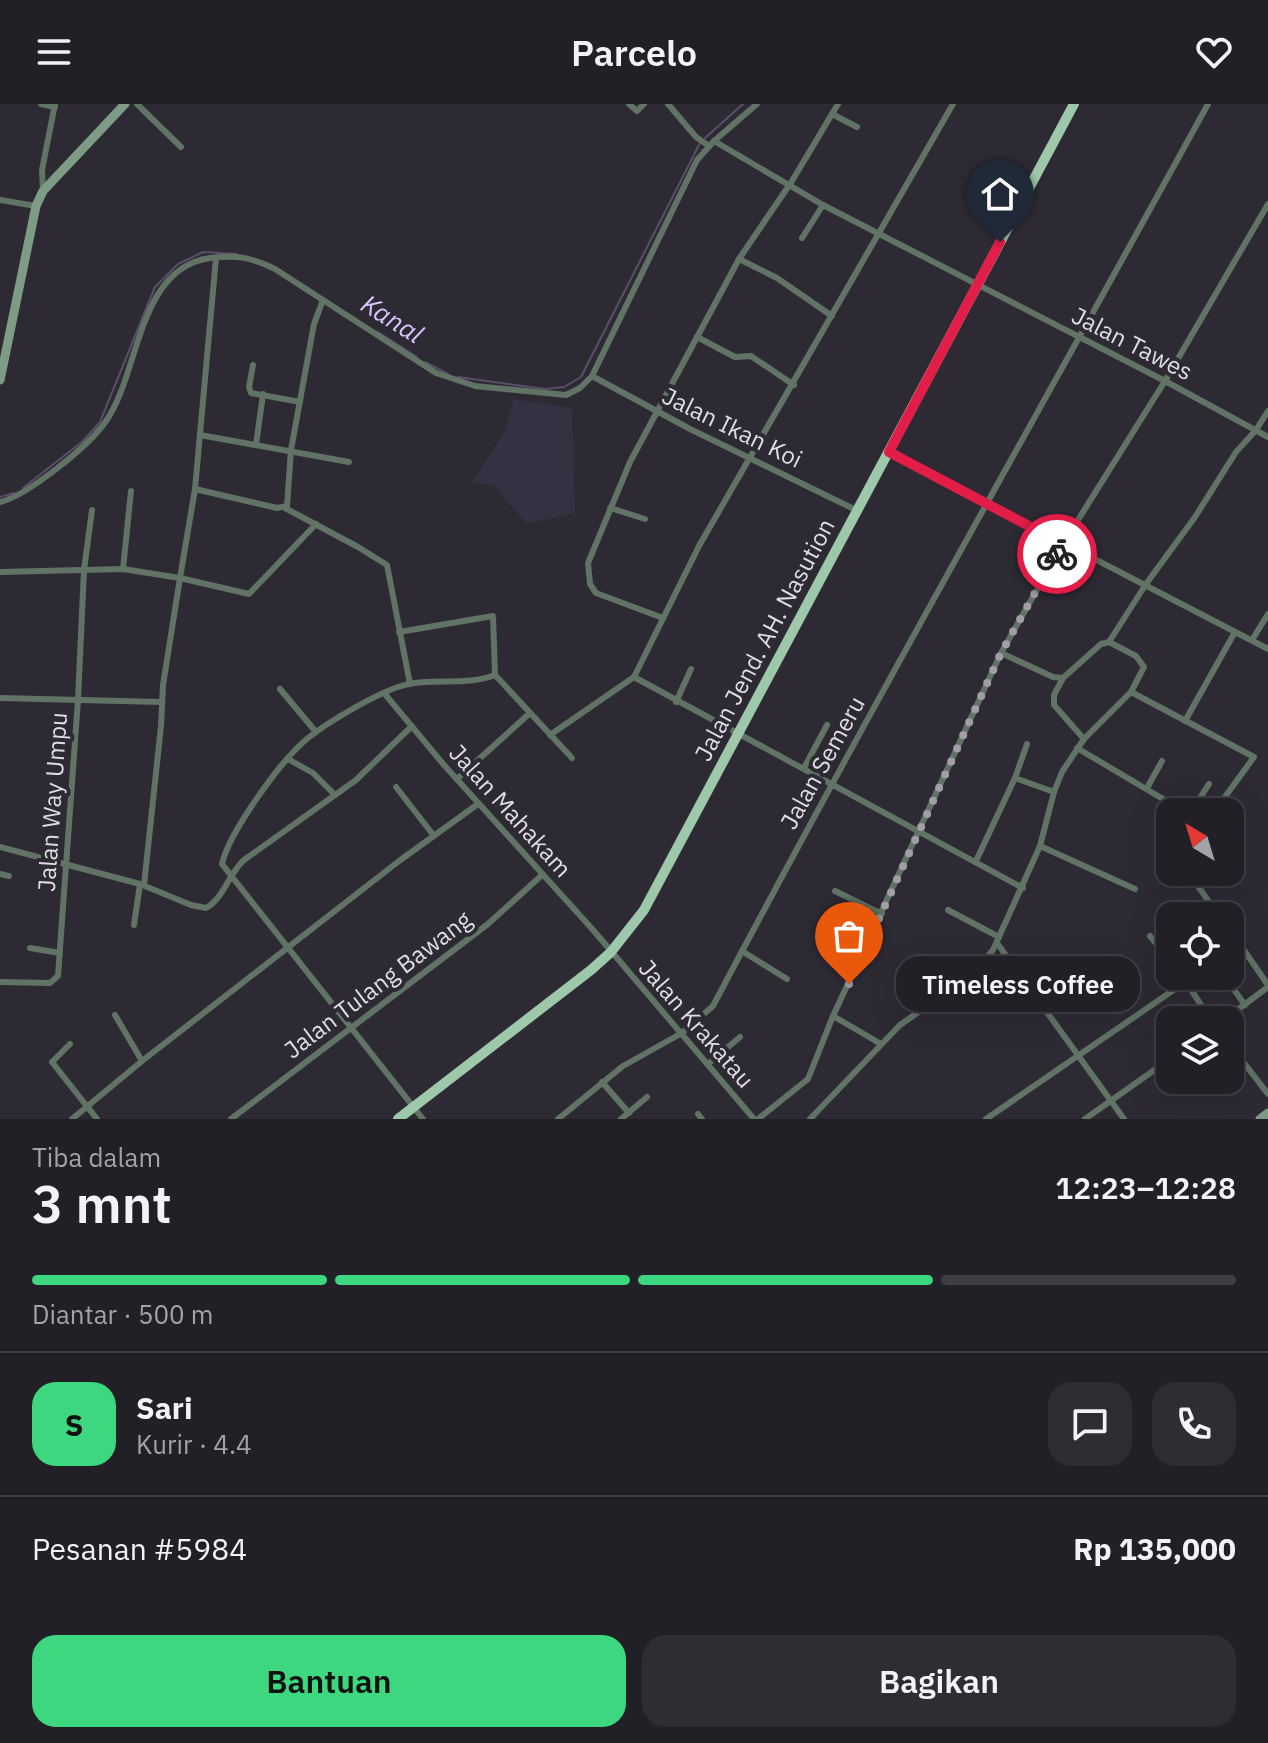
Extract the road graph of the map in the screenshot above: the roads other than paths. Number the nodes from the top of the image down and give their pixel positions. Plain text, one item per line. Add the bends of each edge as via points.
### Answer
1 (41, 104) edge
2 (125, 104) edge
3 (137, 104) edge
4 (629, 104) edge
5 (644, 104) edge
6 (668, 104) edge
7 (757, 104) edge
8 (838, 104) edge
9 (953, 104) edge
10 (1074, 104) edge
11 (1208, 104) edge
12 (55, 106) edge
13 (832, 114) junction
14 (857, 127) dead end
15 (710, 143) junction
16 (181, 147) dead end
17 (788, 186) junction
18 (43, 191) junction
19 (0, 200) edge
20 (1268, 204) edge
21 (823, 205) junction
22 (36, 206) junction
23 (877, 233) junction
24 (802, 238) dead end
25 (216, 258) junction
26 (739, 259) junction
27 (978, 286) junction
28 (323, 300) junction
29 (832, 316) junction
30 (697, 337) junction
31 (1078, 337) junction
32 (253, 365) dead end
33 (592, 376) junction
34 (0, 380) edge
35 (1165, 381) junction
36 (794, 385) junction
37 (263, 394) junction
38 (300, 402) junction
39 (1268, 411) edge
40 (657, 412) junction
41 (1256, 430) junction
42 (200, 435) junction
43 (1268, 437) edge
44 (256, 445) junction
45 (291, 450) junction
46 (889, 452) junction
47 (751, 457) junction
48 (349, 462) dead end
49 (195, 489) junction
50 (131, 491) dead end
51 (0, 502) edge
52 (988, 504) junction
53 (285, 508) junction
54 (610, 508) junction
55 (92, 510) dead end
56 (858, 511) junction
57 (645, 519) dead end
58 (316, 524) junction
59 (1063, 544) junction
60 (123, 569) junction
61 (84, 570) junction
62 (0, 572) edge
63 (180, 578) junction
64 (1146, 584) junction
65 (1268, 614) edge
66 (663, 618) junction
67 (399, 632) junction
68 (1235, 632) junction
69 (1252, 640) junction
70 (1109, 642) junction
71 (1268, 649) edge
72 (1001, 653) junction
73 (691, 669) dead end
74 (495, 675) junction
75 (634, 677) junction
76 (1063, 678) junction
77 (410, 684) junction
78 (280, 689) dead end
79 (1131, 692) junction
80 (384, 693) junction
81 (0, 698) edge
82 (78, 700) junction
83 (161, 702) junction
84 (676, 702) junction
85 (530, 713) junction
86 (1185, 721) junction
87 (827, 725) dead end
88 (412, 726) junction
89 (738, 731) junction
90 (316, 732) junction
91 (550, 735) junction
92 (1084, 739) junction
93 (1027, 744) dead end
94 (1077, 748) junction
95 (572, 758) dead end
96 (288, 759) junction
97 (1162, 761) dead end
98 (804, 768) junction
99 (1015, 778) junction
100 (457, 779) junction
101 (830, 784) junction
102 (1209, 784) dead end
103 (396, 787) dead end
104 (1147, 788) junction
105 (1054, 792) junction
106 (335, 795) junction
107 (1164, 798) edge
108 (1198, 798) edge
109 (1224, 798) edge
110 (478, 804) junction
111 (919, 830) junction
112 (434, 836) junction
113 (1040, 846) junction
114 (0, 847) edge
115 (976, 861) junction
116 (67, 864) junction
117 (0, 874) edge
118 (542, 875) junction
119 (9, 876) dead end
120 (230, 876) junction
121 (142, 885) junction
122 (1023, 888) junction
123 (1135, 889) dead end
124 (835, 891) dead end
125 (948, 910) dead end
126 (882, 914) junction
127 (134, 925) dead end
128 (1150, 936) dead end
129 (998, 940) junction
130 (1156, 944) edge
131 (289, 947) junction
132 (30, 948) dead end
133 (1244, 950) edge
134 (742, 951) junction
135 (611, 952) junction
136 (60, 953) junction
137 (1130, 966) dead end
138 (787, 979) dead end
139 (0, 982) edge
140 (1268, 986) edge
141 (1169, 990) edge
142 (1234, 990) edge
143 (1245, 1005) joint
144 (1046, 1012) junction
145 (115, 1015) dead end
146 (833, 1016) junction
147 (351, 1027) junction
148 (682, 1033) junction
149 (740, 1037) dead end
150 (70, 1044) dead end
151 (881, 1044) junction
152 (1077, 1056) junction
153 (142, 1061) junction
154 (1244, 1063) edge
155 (708, 1064) junction
156 (1156, 1069) edge
157 (602, 1082) junction
158 (1268, 1094) edge
159 (647, 1097) dead end
160 (1110, 1101) junction
161 (87, 1106) junction
162 (414, 1107) junction
163 (629, 1113) junction
164 (1268, 1113) edge
165 (72, 1119) edge
166 (97, 1119) edge
167 (231, 1119) edge
168 (398, 1119) edge
169 (423, 1119) edge
170 (558, 1119) edge
171 (621, 1119) edge
172 (756, 1119) edge
173 (810, 1119) edge
174 (986, 1119) edge
175 (1085, 1119) edge
176 (1124, 1119) edge
177 (1260, 1119) edge

1 - 12 street
2 - 18 main road
3 - 16 street
4 - 5 street via 637,111
6 - 15 street, Jalan Tawes via 696,137
7 - 15 street
8 - 13 street
9 - 23 street
10 - 27 highway, Jalan Jend. AH. Nasution
11 - 31 street, Jalan Semeru
12 - 18 street
13 - 14 street
13 - 17 street
15 - 17 street, Jalan Tawes
15 - 33 street
17 - 21 street, Jalan Tawes
17 - 26 street
18 - 22 main road
19 - 22 street
20 - 35 street
21 - 23 street, Jalan Tawes
21 - 24 street
22 - 34 main road
23 - 27 street, Jalan Tawes
23 - 29 street
25 - 28 street via 249,257
25 - 42 street
25 - 51 street via 191,265 162,288 111,412 99,429 34,485
26 - 29 street
26 - 30 street
27 - 31 street, Jalan Tawes
27 - 46 highway, Jalan Jend. AH. Nasution
28 - 33 street via 436,373 475,386 566,395
28 - 38 street
29 - 36 street
30 - 36 street via 735,357 751,356
30 - 40 street
31 - 35 street, Jalan Tawes
31 - 52 street, Jalan Semeru
32 - 37 street via 250,391
33 - 40 street, Jalan Ikan Koi
35 - 41 street, Jalan Tawes
35 - 59 street
36 - 47 street
37 - 38 street
37 - 44 street
38 - 45 street
39 - 41 street
40 - 47 street, Jalan Ikan Koi
40 - 54 street
41 - 43 street, Jalan Tawes
41 - 64 street
42 - 44 street
42 - 49 street
44 - 45 street
45 - 48 street
45 - 53 street
46 - 52 street
46 - 56 highway, Jalan Jend. AH. Nasution
47 - 56 street, Jalan Ikan Koi
47 - 66 street
49 - 53 street
49 - 63 street
50 - 60 street
52 - 59 street
52 - 101 street, Jalan Semeru
53 - 58 street
54 - 57 street
54 - 66 street via 588,563 590,584 596,593
55 - 61 street, Jalan Way Umpu
56 - 89 highway, Jalan Jend. AH. Nasution
58 - 63 street via 249,594
58 - 67 street via 387,565
59 - 64 street
59 - 72 street
60 - 61 street
60 - 63 street
61 - 62 street
61 - 82 street, Jalan Way Umpu
63 - 83 street
64 - 68 street
64 - 70 street
65 - 69 street
66 - 75 street
67 - 74 street via 493,616
67 - 77 street
68 - 69 street
68 - 86 street
69 - 71 street
70 - 76 street
70 - 79 street via 1144,663
72 - 76 street
72 - 111 street
73 - 84 street
74 - 77 street via 475,682
74 - 85 street
75 - 84 street
75 - 91 street
76 - 92 street via 1054,705
77 - 80 street
78 - 90 street
79 - 86 street
79 - 92 street
80 - 88 street, Jalan Mahakam
80 - 90 street
81 - 82 street
82 - 83 street
82 - 116 street, Jalan Way Umpu
83 - 121 street
84 - 89 street
85 - 91 street
85 - 100 street
86 - 109 street via 1254,758
87 - 98 street
88 - 100 street, Jalan Mahakam
88 - 106 street
89 - 98 street
89 - 135 highway, Jalan Jend. AH. Nasution via 660,883
90 - 96 street
91 - 95 street
92 - 94 street
93 - 99 street
94 - 104 street
94 - 105 street
96 - 106 street via 313,773
96 - 120 street via 229,846 222,864
97 - 104 street
98 - 101 street
99 - 105 street
99 - 115 street
100 - 110 street, Jalan Mahakam
101 - 111 street
101 - 134 street, Jalan Semeru
102 - 108 street
103 - 112 street
104 - 107 street
105 - 113 street
106 - 120 street via 244,860
110 - 112 street
110 - 118 street, Jalan Mahakam
111 - 115 street
111 - 126 street
112 - 131 street
113 - 122 street
113 - 123 street
114 - 116 street
115 - 122 street
116 - 121 street
116 - 136 street, Jalan Way Umpu
117 - 119 street
118 - 135 street, Jalan Mahakam
118 - 147 street, Jalan Tulang Bawang via 498,916
120 - 121 street via 206,908
120 - 131 street
121 - 127 street
122 - 129 street
124 - 126 street
125 - 129 street
126 - 146 street
128 - 130 street
129 - 144 street
129 - 151 street via 974,973
131 - 147 street
131 - 153 street
132 - 136 street
133 - 140 street
134 - 138 street
134 - 148 street, Jalan Semeru via 709,1013
135 - 148 street, Jalan Krakatau
135 - 162 highway, Jalan Jend. AH. Nasution
136 - 139 street, Jalan Way Umpu via 58,976 50,983
137 - 144 street
140 - 143 street
141 - 152 street
142 - 143 street
144 - 152 street
145 - 153 street
146 - 151 street
146 - 172 street via 808,1079
147 - 162 street
147 - 167 street, Jalan Tulang Bawang
148 - 155 street, Jalan Krakatau
148 - 157 street, Jalan Semeru
149 - 155 street
150 - 161 street via 52,1062
151 - 173 street
152 - 160 street
152 - 174 street
153 - 161 street
154 - 158 street
155 - 172 street, Jalan Krakatau
156 - 160 street
157 - 163 street
157 - 170 street, Jalan Semeru
159 - 163 street
160 - 175 street
160 - 176 street
161 - 165 street
161 - 166 street
162 - 168 highway, Jalan Jend. AH. Nasution
162 - 169 street
163 - 171 street
164 - 177 main road

